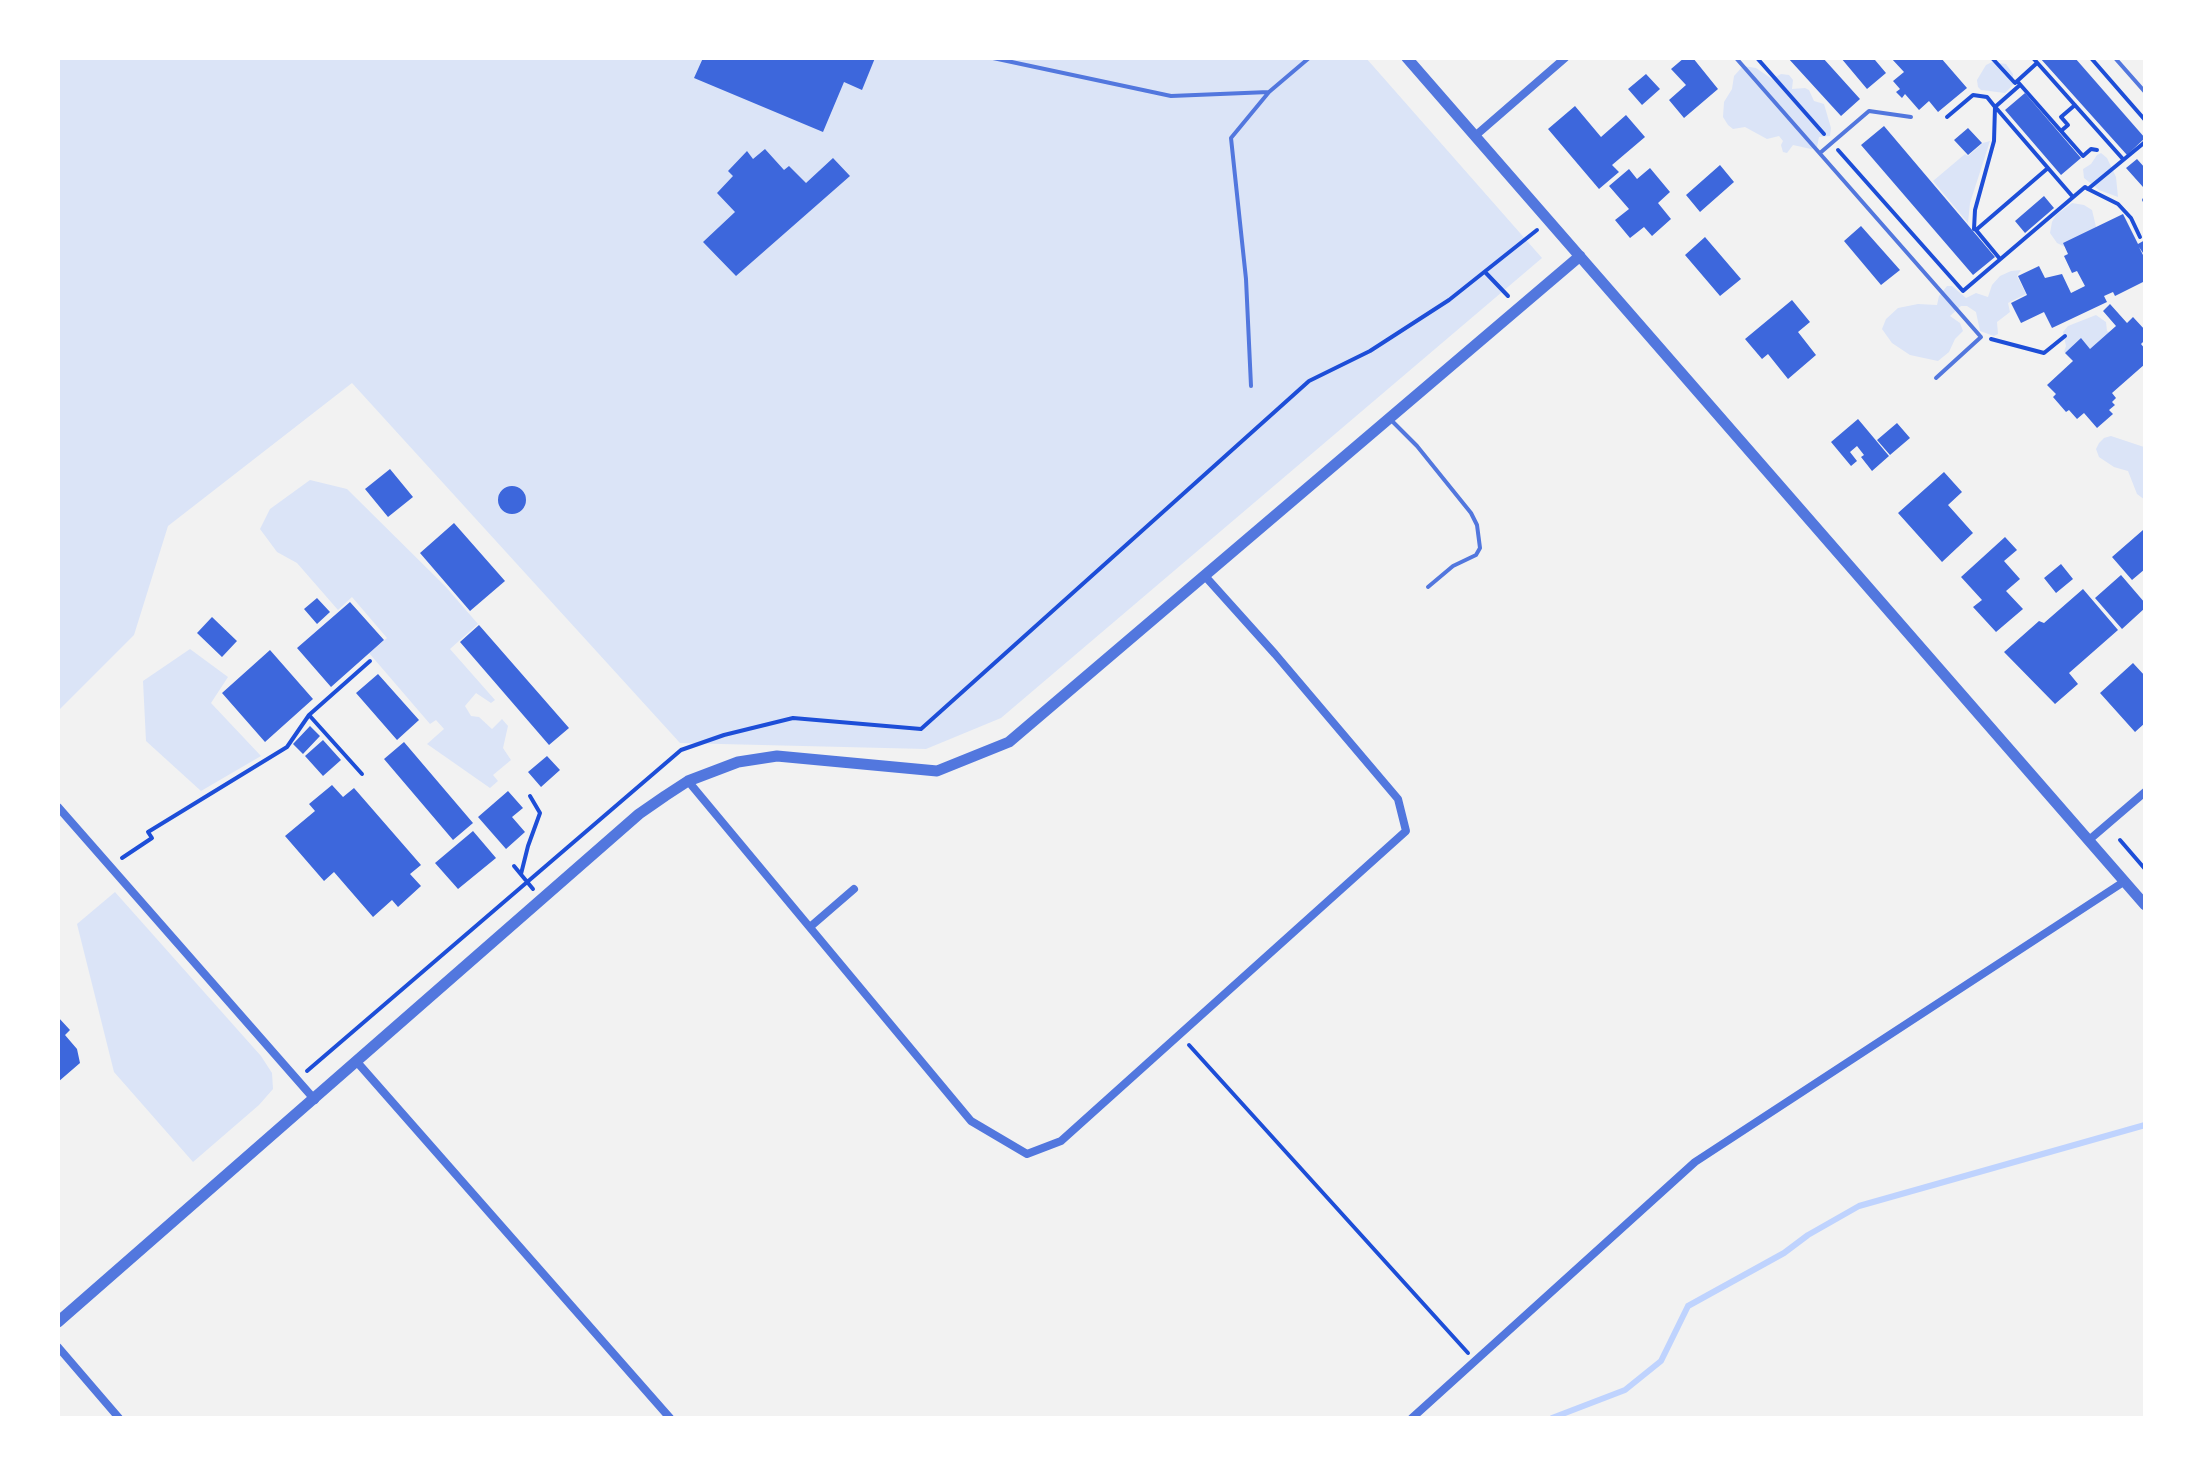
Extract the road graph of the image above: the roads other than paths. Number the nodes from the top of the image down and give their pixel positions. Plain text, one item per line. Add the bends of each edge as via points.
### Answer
1 (993, 58) edge
2 (1309, 58) edge
3 (1407, 58) edge
4 (1565, 58) edge
5 (1736, 58) edge
6 (2115, 58) edge
7 (1269, 92) junction
8 (2145, 92) edge
9 (1911, 117) dead end
10 (1475, 136) junction
11 (1820, 153) junction
12 (1580, 256) junction
13 (1936, 378) dead end
14 (1251, 386) dead end
15 (1389, 418) junction
16 (1204, 575) junction
17 (1428, 587) dead end
18 (688, 781) junction
19 (2145, 792) edge
20 (58, 807) edge
21 (2089, 840) junction
22 (2125, 881) junction
23 (854, 889) dead end
24 (2145, 905) edge
25 (810, 927) junction
26 (357, 1062) junction
27 (315, 1100) junction
28 (58, 1322) edge
29 (58, 1347) edge
30 (119, 1418) edge
31 (670, 1418) edge
32 (1412, 1418) edge

1 - 7 lane via 1171,96
2 - 7 lane
3 - 10 street
4 - 10 street
5 - 11 lane
6 - 8 lane
7 - 14 lane via 1231,138
9 - 11 lane via 1869,111
10 - 12 street
11 - 13 lane via 1981,337
12 - 15 street
12 - 21 street
15 - 16 street
15 - 17 lane via 1477,525 1476,555
16 - 18 street via 1009,742 937,771 777,756 738,762
16 - 25 street via 1398,799 1406,831 1061,1141 1027,1154 971,1121
18 - 25 street
18 - 26 street via 639,814
19 - 21 street
20 - 27 street
21 - 22 street
22 - 24 street
22 - 32 street via 1695,1162
23 - 25 street
26 - 27 street
26 - 31 street
27 - 28 street
29 - 30 street

